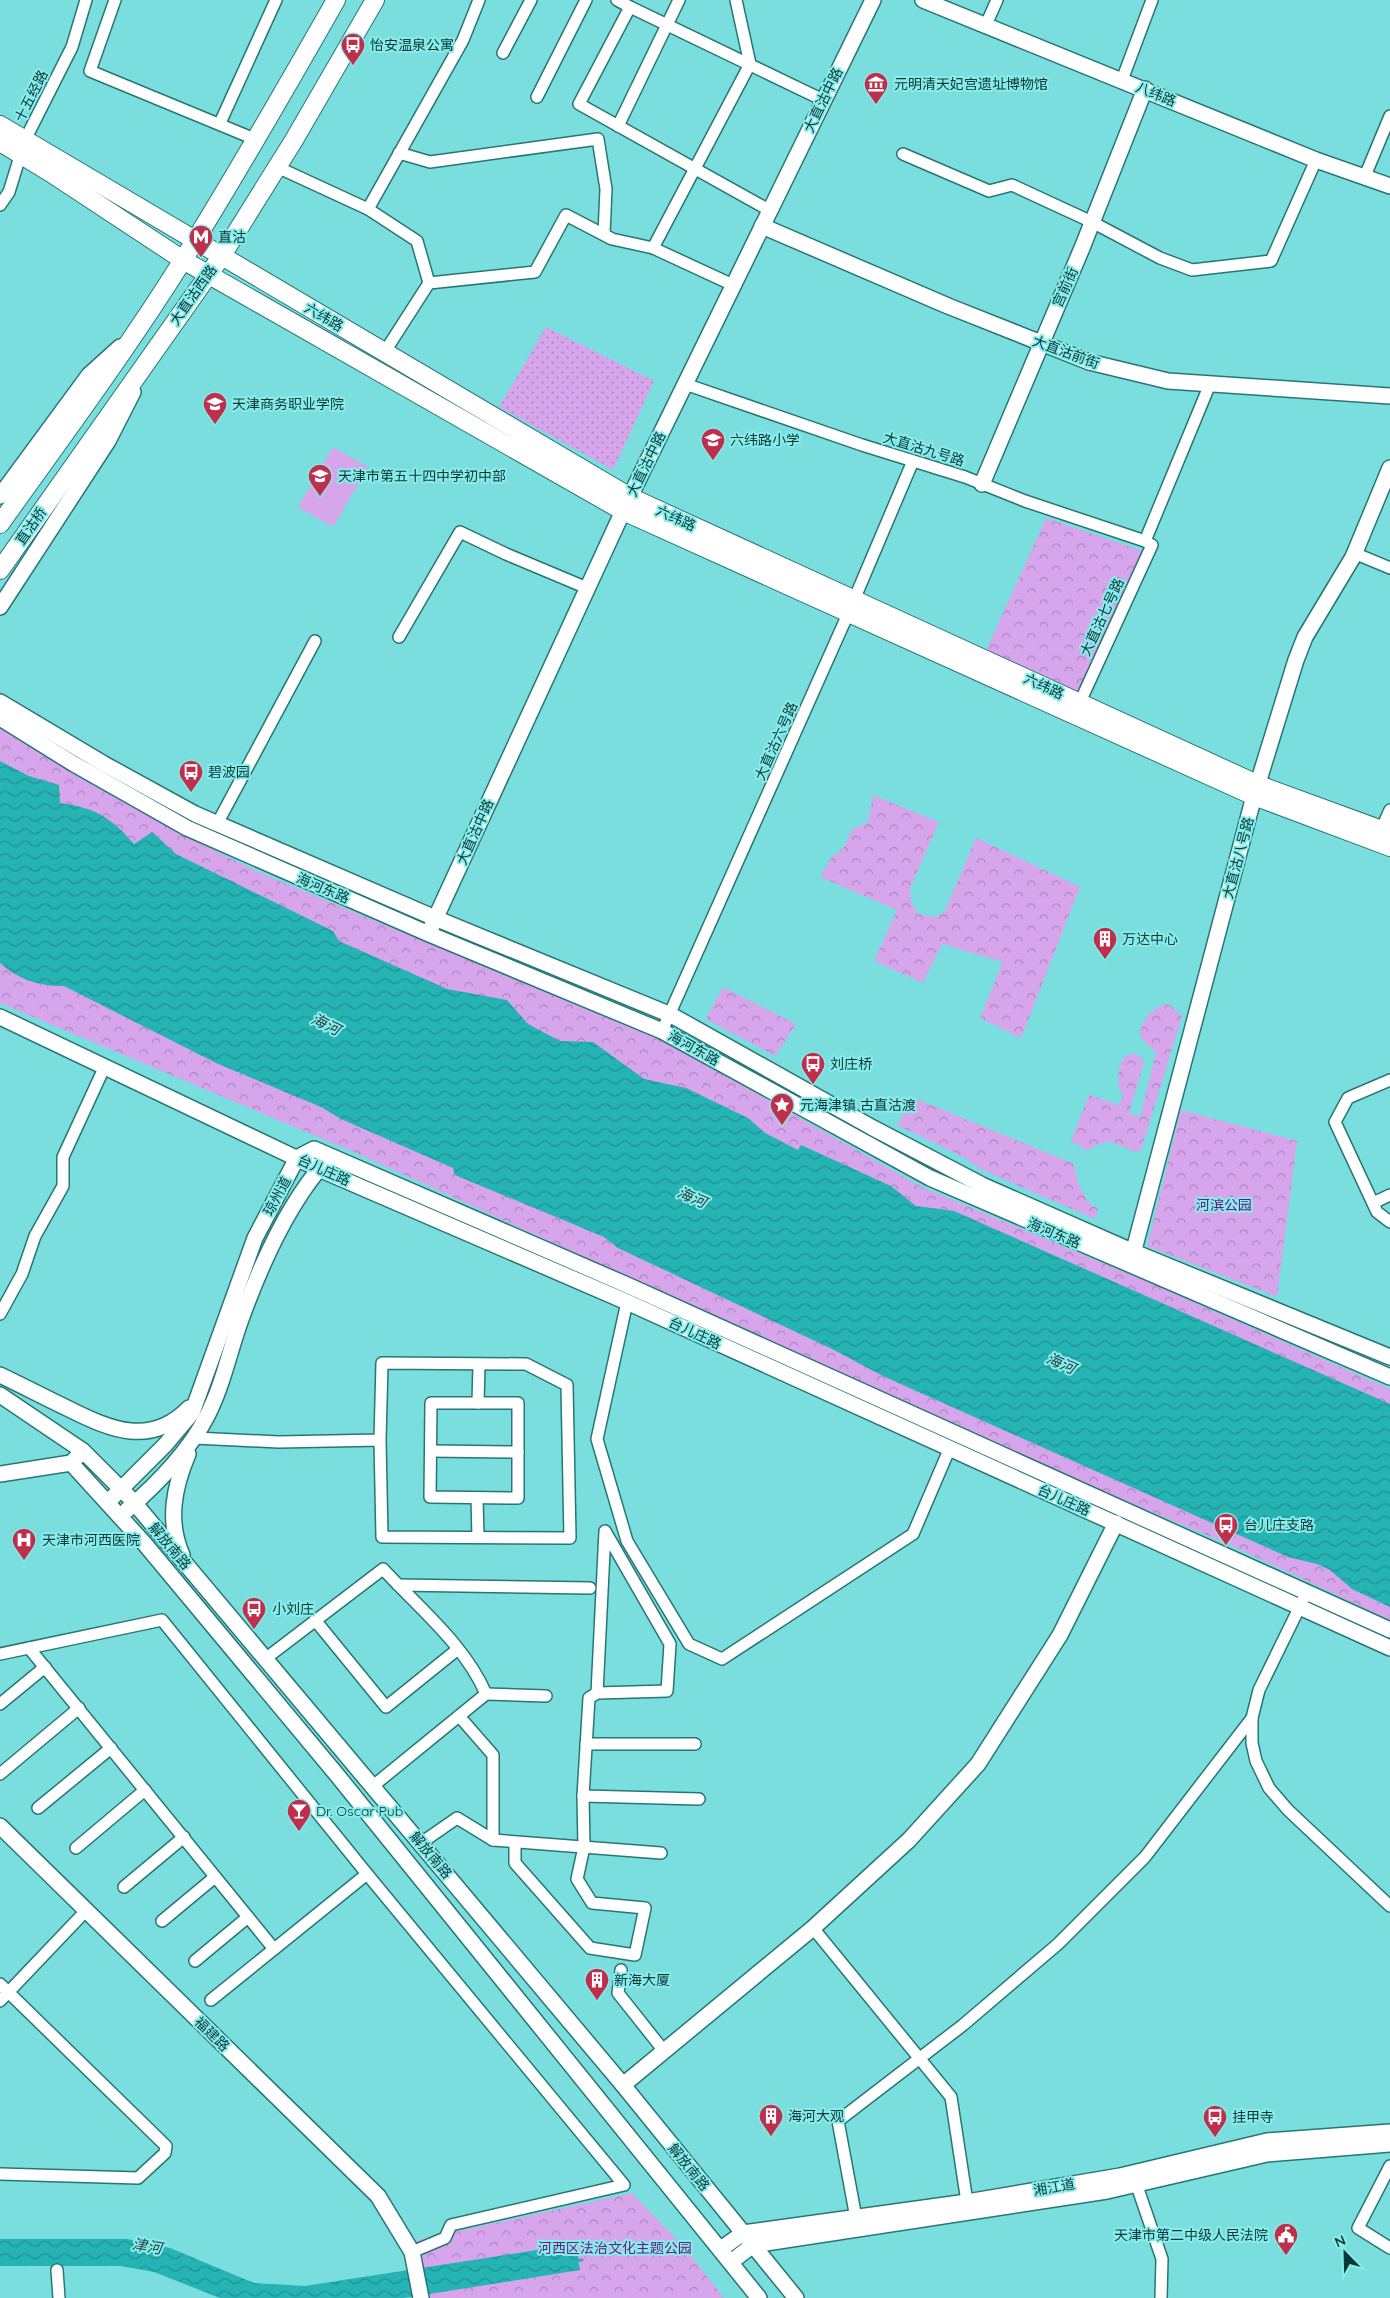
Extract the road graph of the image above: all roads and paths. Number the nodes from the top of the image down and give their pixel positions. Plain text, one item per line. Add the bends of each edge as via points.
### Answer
1 (86, 0) edge
2 (115, 0) edge
3 (276, 0) edge
4 (336, 0) edge
5 (375, 0) edge
6 (480, 0) edge
7 (532, 0) edge
8 (586, 0) edge
9 (617, 0) edge
10 (680, 0) edge
11 (736, 0) edge
12 (866, 0) edge
13 (873, 0) edge
14 (923, 0) edge
15 (997, 0) edge
16 (1152, 0) edge
17 (630, 6) junction
18 (668, 25) junction
19 (985, 27) junction
20 (503, 53) dead end
21 (750, 64) junction
22 (1122, 80) junction
23 (1146, 89) junction
24 (538, 97) dead end
25 (820, 99) junction
26 (1390, 116) edge
27 (220, 123) junction
28 (0, 125) edge
29 (618, 126) junction
30 (257, 140) junction
31 (0, 142) edge
32 (23, 147) junction
33 (399, 153) junction
34 (903, 154) dead end
35 (1316, 160) junction
36 (277, 167) junction
37 (694, 169) junction
38 (1366, 176) junction
39 (1390, 186) edge
40 (0, 204) edge
41 (368, 208) junction
42 (766, 209) junction
43 (1092, 222) junction
44 (762, 226) junction
45 (604, 234) junction
46 (195, 240) junction
47 (653, 248) junction
48 (220, 257) junction
49 (183, 260) junction
50 (209, 273) junction
51 (429, 283) junction
52 (730, 283) junction
53 (133, 336) junction
54 (1040, 343) junction
55 (384, 353) junction
56 (147, 360) junction
57 (685, 384) junction
58 (1210, 384) junction
59 (1390, 396) edge
60 (913, 461) junction
61 (41, 467) joint
62 (1390, 468) edge
63 (62, 481) joint
64 (982, 484) junction
65 (0, 496) edge
66 (624, 502) junction
67 (0, 524) edge
68 (1149, 543) junction
69 (1354, 553) junction
70 (1390, 568) edge
71 (0, 570) edge
72 (584, 586) junction
73 (851, 606) junction
74 (0, 608) edge
75 (399, 638) dead end
76 (315, 641) dead end
77 (0, 696) edge
78 (0, 702) edge
79 (1080, 702) junction
80 (14, 710) junction
81 (0, 718) edge
82 (1256, 790) junction
83 (1390, 810) edge
84 (217, 824) junction
85 (1386, 832) edge
86 (1390, 847) edge
87 (431, 916) junction
88 (424, 932) junction
89 (671, 1015) junction
90 (0, 1017) edge
91 (662, 1031) junction
92 (105, 1066) junction
93 (1390, 1080) edge
94 (332, 1155) junction
95 (297, 1158) junction
96 (319, 1168) junction
97 (1390, 1196) edge
98 (1373, 1203) junction
99 (1390, 1222) edge
100 (1132, 1259) junction
101 (627, 1302) junction
102 (0, 1314) edge
103 (1390, 1358) edge
104 (479, 1364) junction
105 (0, 1375) edge
106 (1390, 1377) edge
107 (0, 1395) edge
108 (199, 1398) junction
109 (478, 1403) junction
110 (195, 1438) junction
111 (380, 1440) junction
112 (949, 1450) junction
113 (83, 1451) junction
114 (431, 1451) junction
115 (518, 1452) junction
116 (71, 1462) junction
117 (0, 1474) edge
118 (121, 1489) junction
119 (477, 1498) junction
120 (108, 1502) junction
121 (134, 1504) junction
122 (120, 1516) junction
123 (1116, 1523) junction
124 (478, 1538) junction
125 (187, 1565) junction
126 (398, 1585) junction
127 (590, 1588) dead end
128 (1307, 1592) junction
129 (1300, 1606) junction
130 (315, 1620) junction
131 (1390, 1630) edge
132 (29, 1648) junction
133 (1390, 1648) edge
134 (458, 1649) junction
135 (0, 1654) edge
136 (265, 1659) junction
137 (45, 1667) junction
138 (597, 1693) junction
139 (486, 1694) junction
140 (546, 1696) dead end
141 (0, 1704) edge
142 (79, 1708) junction
143 (459, 1716) junction
144 (1252, 1718) junction
145 (586, 1744) junction
146 (695, 1744) dead end
147 (111, 1748) junction
148 (0, 1774) edge
149 (373, 1786) junction
150 (145, 1790) junction
151 (583, 1796) junction
152 (699, 1798) dead end
153 (38, 1808) dead end
154 (0, 1826) edge
155 (184, 1837) junction
156 (493, 1840) junction
157 (515, 1842) junction
158 (421, 1843) junction
159 (584, 1847) junction
160 (76, 1848) dead end
161 (661, 1853) dead end
162 (367, 1874) junction
163 (215, 1876) junction
164 (124, 1887) dead end
165 (1390, 1906) edge
166 (248, 1916) junction
167 (80, 1917) dead end
168 (162, 1921) dead end
169 (813, 1928) junction
170 (274, 1949) junction
171 (195, 1961) dead end
172 (621, 1970) dead end
173 (3, 1992) edge
174 (212, 2000) dead end
175 (664, 2051) junction
176 (918, 2058) junction
177 (623, 2085) junction
178 (1390, 2132) edge
179 (1390, 2144) edge
180 (1390, 2166) edge
181 (0, 2174) edge
182 (1137, 2186) junction
183 (967, 2202) junction
184 (856, 2218) junction
185 (748, 2239) junction
186 (1390, 2248) edge
187 (720, 2249) junction
188 (412, 2252) junction
189 (731, 2262) junction
190 (57, 2270) dead end
191 (59, 2298) edge
192 (421, 2298) edge
193 (759, 2298) edge
194 (796, 2298) edge
195 (1161, 2298) edge

1 - 32 street, 十五经路 via 72,47
2 - 27 street via 90,72
3 - 27 street
4 - 30 main road, 大直沽西路
5 - 36 main road, 大直沽西路
6 - 33 street via 463,40
7 - 20 street
8 - 24 street
9 - 17 street
10 - 18 street
11 - 21 street
12 - 25 street, 大直沽中路
13 - 25 street, 大直沽中路
14 - 19 street, 八纬路
15 - 19 street
16 - 22 street
17 - 18 street
17 - 29 street via 579,104
18 - 21 street
18 - 29 street
19 - 22 street, 八纬路
21 - 25 street
21 - 37 street
22 - 23 street, 八纬路
23 - 35 street, 八纬路
23 - 43 street, 宫前街
25 - 42 street, 大直沽中路
26 - 38 street
27 - 30 street
28 - 32 main road, 六纬路
29 - 37 street
30 - 46 main road, 大直沽西路
31 - 32 main road, 六纬路
32 - 40 street, 十五经路 via 9,192
32 - 46 main road, 六纬路
32 - 49 main road, 六纬路
33 - 41 street
33 - 45 street via 430,162 598,139 606,189
34 - 43 street via 989,191 1012,186
35 - 38 street, 八纬路
35 - 43 street via 1271,261 1192,270 1160,258
36 - 41 street
36 - 48 main road, 大直沽西路
37 - 42 street
37 - 47 street
38 - 39 street, 八纬路
41 - 51 street via 417,241
42 - 44 street, 大直沽中路
42 - 52 street, 大直沽中路
43 - 54 street, 宫前街
44 - 52 street, 大直沽中路
44 - 54 street, 大直沽前街
45 - 47 street
45 - 51 street via 566,215 535,272
46 - 48 main road, 六纬路
46 - 49 main road, 大直沽西路
47 - 52 street
48 - 50 main road, 大直沽西路
48 - 55 main road, 六纬路
49 - 50 main road, 六纬路
49 - 53 main road, 大直沽西路
50 - 56 main road, 大直沽西路
50 - 66 main road, 六纬路
51 - 55 street
52 - 57 street, 大直沽中路
52 - 66 street, 大直沽中路
53 - 61 main road, 大直沽西路
53 - 65 street via 89,375
54 - 58 street, 大直沽前街 via 1088,362 1168,381
54 - 64 street, 宫前街
55 - 66 main road, 六纬路
56 - 63 main road, 大直沽西路
56 - 74 street via 108,440
57 - 60 street, 大直沽九号路
57 - 66 street, 大直沽中路
58 - 59 street, 大直沽前街
58 - 68 street, 大直沽七号路
60 - 64 street, 大直沽九号路
60 - 73 street, 大直沽六号路
61 - 67 main road, 直沽桥
62 - 69 street, 大直沽八号路
63 - 71 main road, 直沽桥
64 - 68 street, 大直沽九号路
66 - 72 street, 大直沽中路
66 - 73 main road, 六纬路
68 - 79 street, 大直沽七号路
69 - 70 street
69 - 82 street, 大直沽八号路 via 1305,636
72 - 75 street via 460,532
72 - 87 street, 大直沽中路
73 - 79 main road, 六纬路
73 - 82 main road, 六纬路
73 - 89 street, 大直沽六号路
76 - 84 street
77 - 80 street
78 - 80 street, 海河东路
79 - 82 main road, 六纬路
80 - 84 street, 海河东路 via 104,764
81 - 88 street, 海河东路 via 187,828
82 - 85 main road, 六纬路
82 - 86 main road, 六纬路
82 - 100 street, 大直沽八号路
83 - 85 street
84 - 87 street, 海河东路
87 - 88 street, 大直沽中路
87 - 89 street, 海河东路
88 - 91 street, 海河东路
89 - 91 street, 大直沽六号路
89 - 100 street, 海河东路 via 943,1166
90 - 92 street, 台儿庄路
91 - 100 street, 海河东路 via 930,1178
92 - 95 street, 台儿庄路
92 - 102 street via 63,1157 63,1186 35,1236 22,1274
93 - 98 street via 1348,1098 1335,1122
94 - 95 street via 314,1149
94 - 96 street, 琼州道
94 - 128 street, 台儿庄路
95 - 96 street, 台儿庄路
95 - 108 street, 琼州道 via 255,1238
96 - 101 street, 台儿庄路
96 - 110 street, 琼州道 via 299,1197 256,1283 212,1405
97 - 98 street
98 - 99 street
100 - 103 street, 海河东路
100 - 106 street, 海河东路
101 - 112 street, 台儿庄路
101 - 112 street via 597,1439 627,1541 689,1644 722,1659 913,1534
104 - 109 street
104 - 111 street via 382,1363
104 - 124 street via 526,1364 567,1385 570,1538
105 - 108 street via 92,1420 126,1432 160,1428 184,1414
107 - 113 street, 解放南路
108 - 118 street, 琼州道 via 186,1422
109 - 114 street via 431,1403
109 - 115 street via 518,1403
110 - 111 street via 279,1442
110 - 121 street, 琼州道
110 - 125 street via 178,1477 174,1501 177,1542
111 - 124 street via 382,1537
112 - 123 street, 台儿庄路
113 - 116 street
113 - 118 street, 解放南路
114 - 115 street
114 - 119 street via 430,1497
115 - 119 street via 518,1498
116 - 117 street
116 - 120 street, 解放南路
118 - 120 street, 琼州道
118 - 121 street, 解放南路
119 - 124 street
120 - 122 street, 解放南路
121 - 122 street, 琼州道
121 - 125 street, 解放南路
122 - 187 street, 解放南路 via 343,1783
123 - 129 street, 台儿庄路
123 - 169 street via 1060,1635 978,1764 909,1840
125 - 136 street, 解放南路
126 - 127 street
126 - 130 street via 383,1569
126 - 134 street
128 - 129 street
128 - 131 street, 台儿庄路
129 - 133 street, 台儿庄路
129 - 144 street via 1259,1690
130 - 134 street via 386,1707
130 - 136 street
132 - 135 street
132 - 137 street
132 - 162 street via 162,1620
134 - 139 street via 476,1671
136 - 149 street, 解放南路
137 - 141 street
137 - 142 street
138 - 138 street via 603,1569 605,1531 670,1644 667,1691
138 - 145 street via 589,1698
139 - 140 street
139 - 143 street
142 - 147 street
142 - 148 street
143 - 149 street
143 - 156 street via 493,1755
144 - 165 street via 1252,1743 1261,1774 1269,1788
144 - 176 street via 1145,1857 1058,1944 963,2025
145 - 146 street
145 - 151 street
147 - 150 street
147 - 153 street
149 - 158 street, 解放南路
150 - 155 street
150 - 160 street
151 - 152 street
151 - 159 street
154 - 188 street, 福建路 via 378,2196
155 - 163 street
155 - 164 street
156 - 157 street
156 - 158 street via 457,1818
157 - 159 street
157 - 159 street via 515,1863 590,1948 635,1955 645,1908 592,1903 577,1879
158 - 177 street, 解放南路
159 - 161 street
162 - 170 street
162 - 188 street via 624,2185 451,2226 444,2238
163 - 166 street
163 - 168 street
166 - 170 street
166 - 171 street
167 - 173 street
169 - 175 street
169 - 176 street
170 - 174 street
172 - 175 street via 618,1993
173 - 181 street via 166,2146 164,2153 138,2178
175 - 177 street
176 - 183 street via 950,2097
176 - 184 street via 838,2122
177 - 185 street, 解放南路
178 - 183 street, 湘江道 via 1267,2141 1120,2176
179 - 182 street, 湘江道 via 1267,2154
180 - 186 street via 1358,2228
182 - 185 street, 湘江道 via 966,2214
182 - 195 street via 1162,2259
183 - 184 street, 湘江道
184 - 185 street, 湘江道
185 - 187 street, 湘江道
185 - 189 street, 湘江道
185 - 194 street, 解放南路
187 - 189 street, 解放南路
188 - 192 street
189 - 193 street, 解放南路
190 - 191 street

